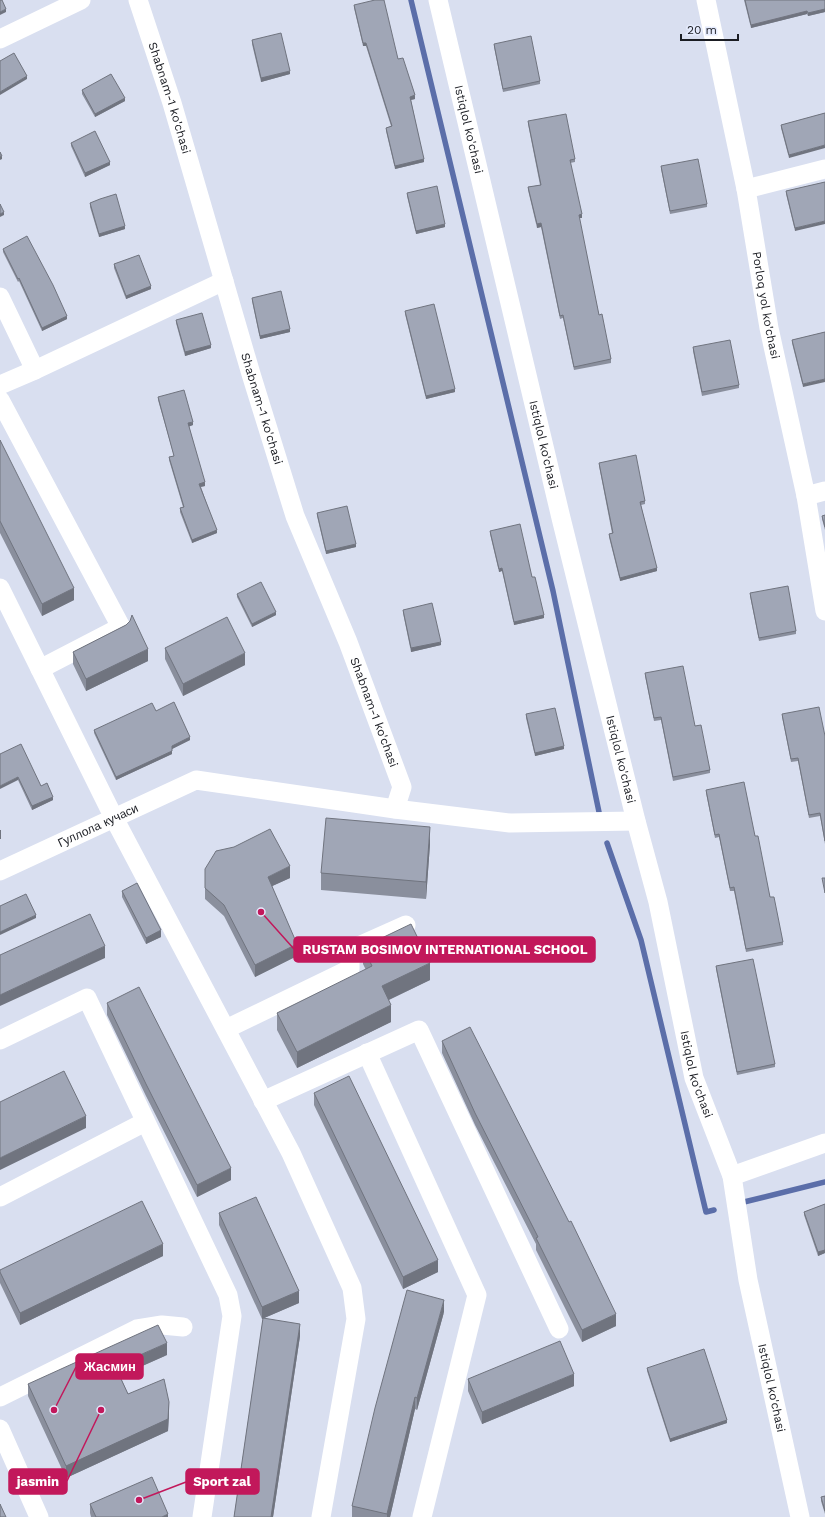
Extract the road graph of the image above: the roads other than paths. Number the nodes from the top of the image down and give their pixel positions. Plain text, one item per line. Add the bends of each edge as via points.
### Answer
1 (81, 0) edge
2 (138, 0) edge
3 (438, 0) edge
4 (706, 0) edge
5 (0, 39) edge
6 (825, 168) edge
7 (746, 189) junction
8 (224, 281) junction
9 (0, 297) edge
10 (35, 370) junction
11 (0, 385) edge
12 (0, 400) edge
13 (825, 491) edge
14 (806, 496) junction
15 (0, 588) edge
16 (825, 611) edge
17 (40, 669) junction
18 (395, 809) junction
19 (114, 818) junction
20 (636, 821) junction
21 (0, 870) edge
22 (406, 925) edge
23 (226, 1029) junction
24 (0, 1040) edge
25 (367, 1053) junction
26 (263, 1101) junction
27 (145, 1122) junction
28 (825, 1143) edge
29 (732, 1176) junction
30 (0, 1197) edge
31 (183, 1327) dead end
32 (559, 1328) dead end
33 (0, 1397) edge
34 (0, 1429) edge
35 (39, 1517) edge
36 (202, 1517) edge
37 (321, 1517) edge
38 (422, 1517) edge
39 (800, 1517) edge

1 - 5 street
2 - 8 street, Shabnam-1 ko'chasi via 172,103
3 - 20 street, Istiqlol ko'chasi
4 - 7 street, Porloq yol ko'chasi
6 - 7 street
7 - 14 street, Porloq yol ko'chasi via 769,328
8 - 10 street
8 - 18 street, Shabnam-1 ko'chasi via 294,516 348,642 402,786
9 - 10 street
10 - 11 street
12 - 17 street via 121,627
13 - 14 street
14 - 16 street, Porloq yol ko'chasi
15 - 17 street
17 - 19 street
18 - 19 street, Гуллола кучаси via 196,780
18 - 20 street via 510,823
19 - 21 street, Гуллола кучаси
19 - 23 street
20 - 29 street, Istiqlol ko'chasi via 658,902 694,1078
22 - 23 street via 350,950 350,969
23 - 26 street
24 - 27 street via 87,998
25 - 26 street
25 - 32 street via 419,1030
25 - 38 street via 477,1294
26 - 37 street via 291,1153 352,1288 356,1319
27 - 30 street
27 - 36 street via 228,1295 232,1316
28 - 29 street
29 - 39 street, Istiqlol ko'chasi via 748,1280
31 - 33 street via 162,1325 137,1329
34 - 35 street

